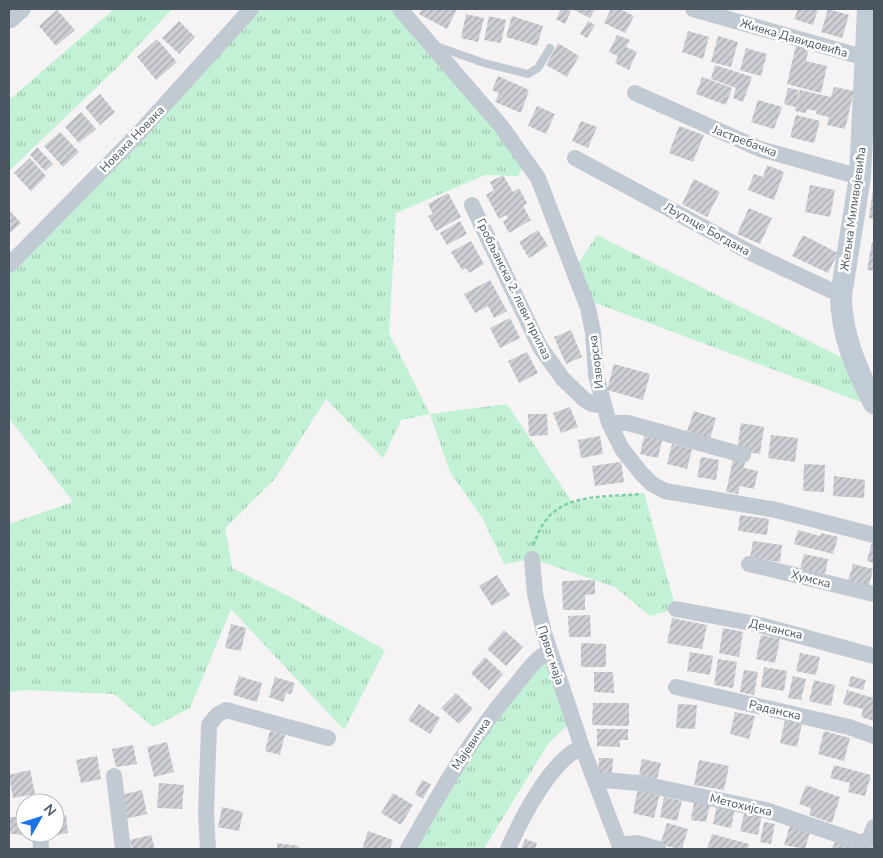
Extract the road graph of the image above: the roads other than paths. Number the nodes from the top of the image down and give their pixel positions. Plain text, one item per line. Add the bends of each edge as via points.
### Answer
1 (23, 9) edge
2 (252, 9) edge
3 (400, 9) edge
4 (693, 9) edge
5 (868, 9) edge
6 (11, 20) dead end
7 (430, 44) junction
8 (550, 48) dead end
9 (866, 58) junction
10 (634, 93) dead end
11 (575, 158) dead end
12 (860, 177) junction
13 (472, 205) dead end
14 (9, 265) edge
15 (841, 295) junction
16 (874, 403) edge
17 (604, 406) junction
18 (609, 423) junction
19 (743, 455) dead end
20 (874, 535) edge
21 (532, 554) road end
22 (749, 564) dead end
23 (874, 594) edge
24 (676, 609) dead end
25 (550, 651) junction
26 (874, 656) edge
27 (676, 687) dead end
28 (874, 736) edge
29 (328, 738) dead end
30 (582, 747) junction
31 (114, 776) dead end
32 (596, 783) junction
33 (874, 827) edge
34 (620, 847) edge
35 (123, 849) edge
36 (208, 849) edge
37 (408, 849) edge
38 (508, 849) edge
39 (658, 849) edge

1 - 6 street
2 - 14 street, Новака Новака via 140,133
3 - 7 street, Изворска
4 - 9 street, Живка Давидовића
5 - 9 street, Жељка Миливојевића
7 - 8 lane via 528,74 538,68
7 - 17 street, Изворска via 501,126 538,178 588,308 596,375
9 - 12 street, Жељка Миливојевића
10 - 12 street, Јастребачка via 760,149
11 - 15 street, Љутице Богдана via 753,254
12 - 15 street, Жељка Миливојевића
13 - 17 street, Гробљанска 2. леви прилаз via 551,365 585,400
15 - 16 street, Жељка Миливојевића via 841,313 849,346
17 - 18 street, Изворска
18 - 19 street via 628,423
18 - 20 street, Изворска via 622,449 641,473 665,491 776,510
21 - 25 street, Првог маја via 538,613
22 - 23 street, Хумска
24 - 26 street, Дечанска via 756,624
25 - 30 street, Првог маја
25 - 37 street, Мајевичка via 543,654 521,679 479,732
27 - 28 street, Раданска
29 - 36 street via 226,710 217,715 210,725 206,813
30 - 32 street, Првог маја
30 - 38 street via 571,752 546,782
31 - 35 street
32 - 33 street, Метохијска via 617,780 638,783 766,810 860,842 869,840
32 - 34 street, Првог маја
34 - 39 street via 637,843

